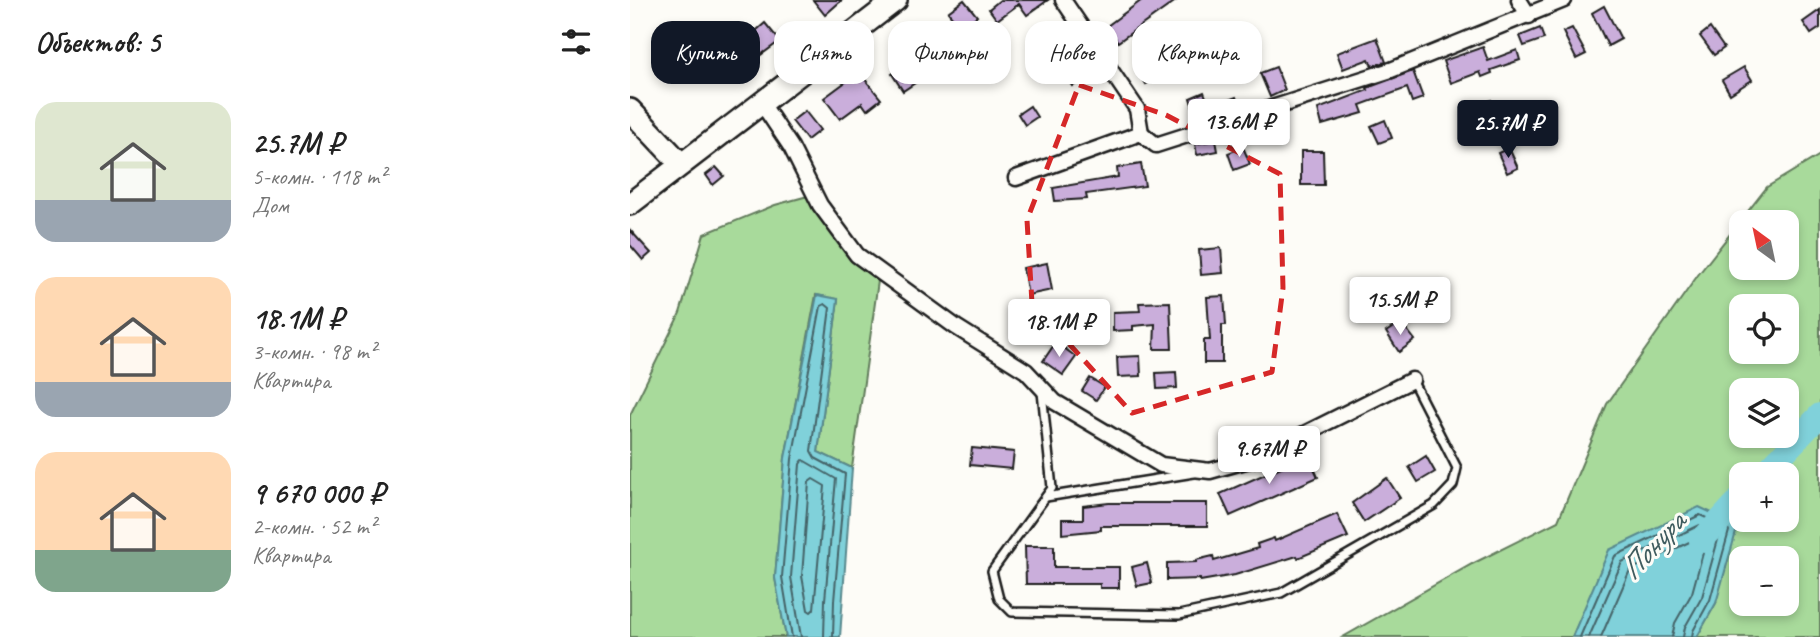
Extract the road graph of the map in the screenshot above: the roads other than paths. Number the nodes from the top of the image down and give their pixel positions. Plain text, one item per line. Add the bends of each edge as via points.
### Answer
1 (896, 0) edge
2 (1063, 0) edge
3 (1519, 0) edge
4 (1564, 0) edge
5 (1529, 16) junction
6 (761, 102) junction
7 (630, 110) edge
8 (1141, 134) junction
9 (680, 163) junction
10 (1016, 178) dead end
11 (630, 204) edge
12 (1412, 380) joint
13 (1042, 388) junction
14 (1210, 471) junction
15 (1046, 497) junction

1 - 6 main road
2 - 8 street via 1137,109
3 - 5 street
4 - 5 street
5 - 8 street via 1391,70 1157,145
6 - 9 main road
6 - 13 street via 791,147 820,205 858,255 956,327 1026,371
7 - 9 main road
8 - 10 street
9 - 11 main road
12 - 14 street via 1256,458
12 - 15 lane via 1457,468 1453,485 1434,506 1281,593 1179,615 1013,612 999,599 992,571
13 - 14 street via 1055,402 1161,465
13 - 15 lane via 1052,488
14 - 15 lane

